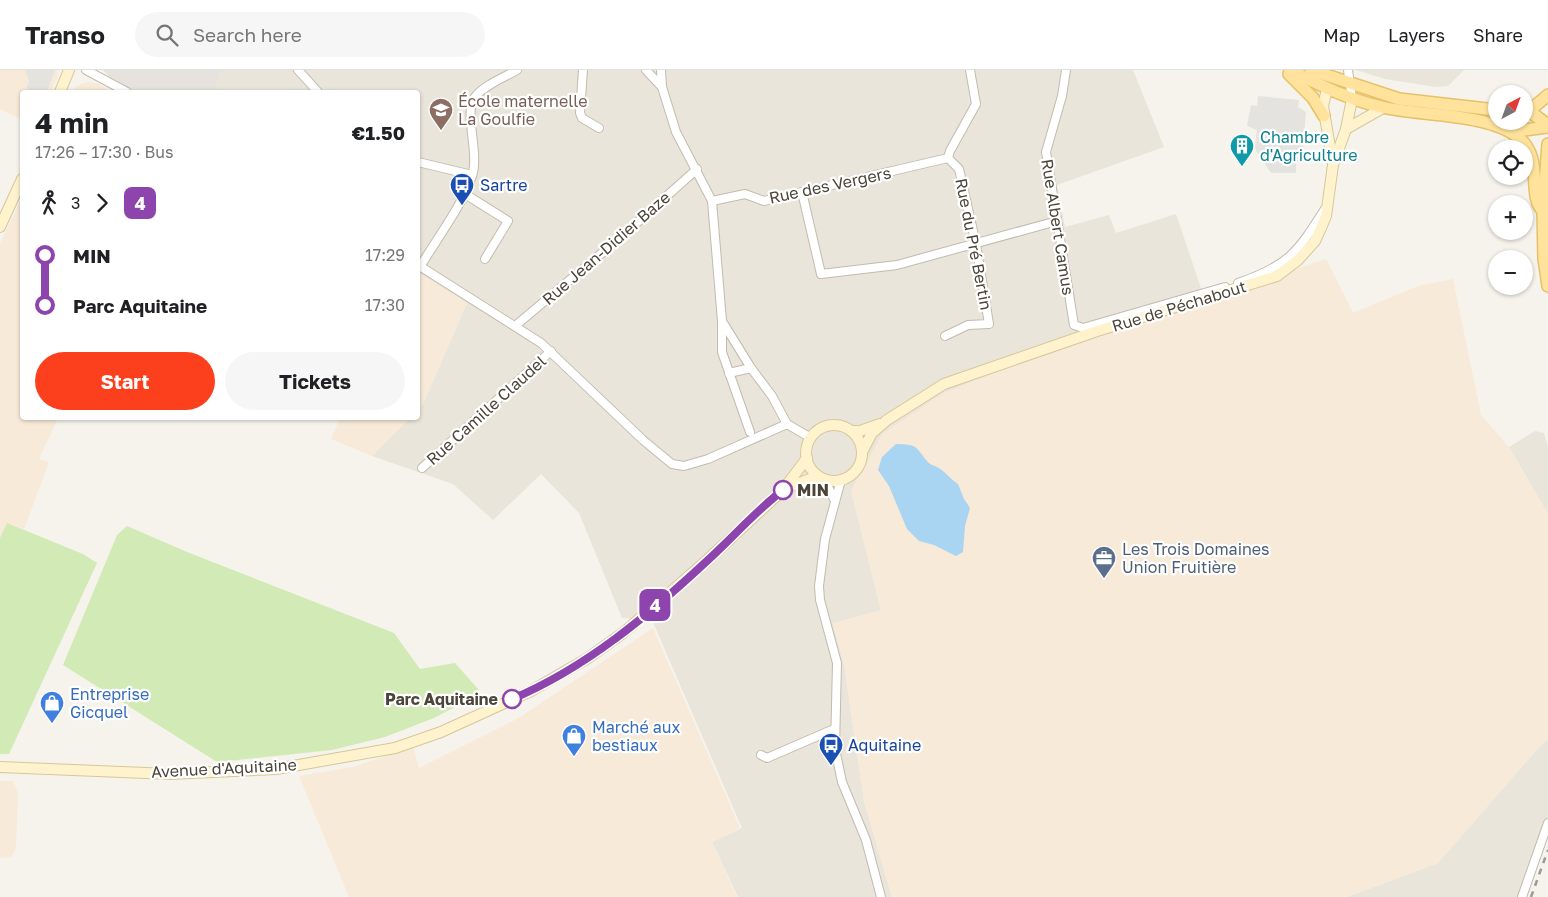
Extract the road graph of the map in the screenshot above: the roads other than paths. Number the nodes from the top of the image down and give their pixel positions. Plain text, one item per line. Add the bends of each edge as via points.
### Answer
1 (69, 70) edge
2 (86, 70) edge
3 (298, 70) edge
4 (517, 70) edge
5 (584, 70) edge
6 (646, 70) edge
7 (661, 70) edge
8 (970, 70) edge
9 (1066, 70) edge
10 (1284, 70) edge
11 (1290, 70) edge
12 (1348, 70) edge
13 (1324, 75) edge
14 (1352, 85) junction
15 (662, 87) junction
16 (61, 90) edge
17 (123, 90) edge
18 (316, 90) edge
19 (1548, 95) edge
20 (1352, 99) junction
21 (1533, 105) edge
22 (1383, 108) junction
23 (1488, 109) edge
24 (1533, 115) edge
25 (1324, 116) junction
26 (1459, 118) junction
27 (1548, 126) edge
28 (599, 128) dead end
29 (1346, 129) junction
30 (1548, 144) edge
31 (948, 158) junction
32 (420, 162) edge
33 (1333, 165) junction
34 (697, 169) junction
35 (472, 175) junction
36 (20, 183) edge
37 (802, 192) junction
38 (464, 194) junction
39 (712, 201) junction
40 (1328, 206) junction
41 (1543, 211) junction
42 (1057, 221) junction
43 (0, 227) edge
44 (976, 244) junction
45 (484, 259) dead end
46 (420, 264) edge
47 (420, 267) edge
48 (1548, 286) edge
49 (722, 321) junction
50 (515, 326) junction
51 (945, 336) dead end
52 (551, 351) junction
53 (751, 368) junction
54 (730, 373) junction
55 (887, 420) junction
56 (787, 424) junction
57 (851, 431) junction
58 (750, 432) dead end
59 (811, 438) junction
60 (862, 452) junction
61 (806, 458) junction
62 (422, 468) dead end
63 (821, 477) junction
64 (841, 480) junction
65 (783, 490) junction
66 (834, 499) junction
67 (834, 729) junction
68 (761, 755) dead end
69 (0, 767) edge
70 (1548, 823) edge
71 (881, 897) edge
72 (1522, 897) edge

1 - 16 street
2 - 17 street
3 - 18 street
4 - 35 street via 482,91 470,108 475,153
5 - 28 street via 580,113 582,118
6 - 15 street
7 - 15 street
8 - 31 street, Rue du Pré Bertin via 976,104
9 - 42 street, Rue Albert Camus via 1046,152
10 - 25 main road via 1313,98
11 - 13 main road
12 - 14 street
13 - 14 main road
13 - 20 main road
13 - 25 street
14 - 20 street
14 - 23 main road via 1417,102
15 - 34 street via 676,132
19 - 21 main road
20 - 22 main road
20 - 29 street, Rue de Péchabout
22 - 26 main road
22 - 29 street
24 - 27 main road
25 - 33 street
26 - 27 main road via 1503,122 1524,130
26 - 41 main road via 1500,127 1523,141 1533,163 1537,198
29 - 33 street, Rue de Péchabout
30 - 41 main road
31 - 37 street, Rue des Vergers
31 - 44 street, Rue du Pré Bertin via 959,170
32 - 35 street
33 - 40 street, Rue de Péchabout
34 - 39 street
34 - 50 street, Rue Jean-Didier Baze
35 - 38 street
36 - 43 street
37 - 39 street, Rue des Vergers via 764,200 745,194
37 - 44 street via 821,274 897,265
38 - 45 street via 508,221
38 - 46 street
39 - 49 street
40 - 42 street, Rue Albert Camus via 1299,249 1269,271 1228,287 1082,328 1074,325
40 - 55 street, Rue de Péchabout via 1315,241 1277,276 1073,338 944,384
41 - 48 main road
42 - 44 street
44 - 51 street, Rue du Pré Bertin via 989,324 968,325
47 - 50 street
49 - 53 street
49 - 54 street via 722,352
50 - 52 street
52 - 56 street via 672,464 684,466 708,459
52 - 62 street, Rue Camille Claudel
53 - 54 street
53 - 56 street via 772,396
54 - 58 street
55 - 57 street, Rue de Péchabout via 860,431
55 - 60 street, Rue de Péchabout via 872,433
56 - 59 street
57 - 59 street via 843,427 825,427
57 - 60 street
59 - 61 street
60 - 64 street via 858,468
61 - 63 street via 813,471
61 - 65 street, Avenue d'Aquitaine
63 - 64 street
63 - 65 street, Avenue d'Aquitaine
63 - 66 street
64 - 66 street
65 - 69 street, Avenue d'Aquitaine via 623,633 588,658 531,691 441,732 395,748 276,769 170,774
66 - 67 street via 819,586 837,663
67 - 68 street via 767,758
67 - 71 street via 842,782 866,840
70 - 72 street

